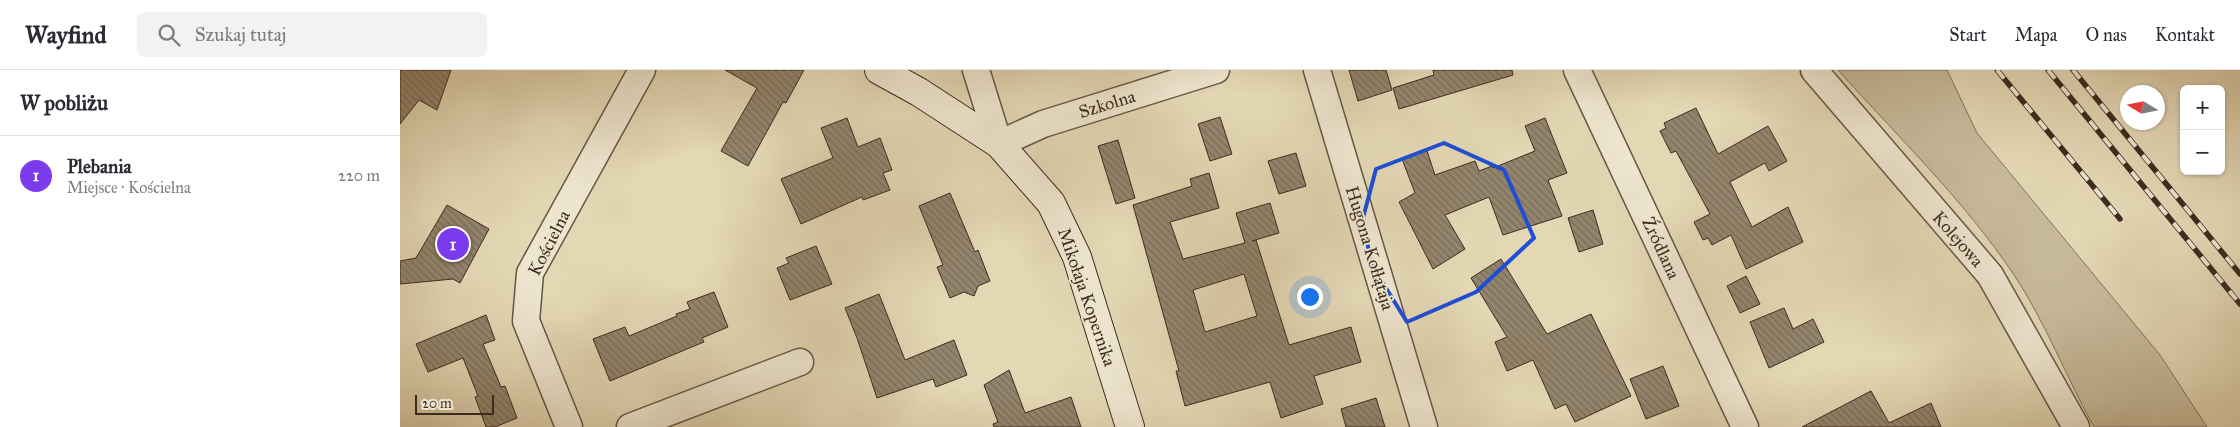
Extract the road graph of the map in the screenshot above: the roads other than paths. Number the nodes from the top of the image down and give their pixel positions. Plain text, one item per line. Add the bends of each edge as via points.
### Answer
1 (642, 70) edge
2 (880, 70) edge
3 (976, 70) edge
4 (1216, 70) edge
5 (1317, 70) edge
6 (1577, 70) edge
7 (1814, 70) edge
8 (999, 144) junction
9 (800, 362) dead end
10 (569, 427) edge
11 (630, 427) edge
12 (1130, 427) edge
13 (1424, 427) edge
14 (1745, 427) edge
15 (2076, 427) edge

1 - 10 street, Kościelna via 530,273 526,321
2 - 8 street
3 - 8 street, Mikołaja Kopernika
4 - 8 street, Szkolna via 1043,124
5 - 13 street, Hugona Kołłątaja
6 - 14 street, Źródlana
7 - 15 street, Kolejowa via 1990,275
8 - 12 street, Mikołaja Kopernika via 1051,204 1071,243
9 - 11 street

